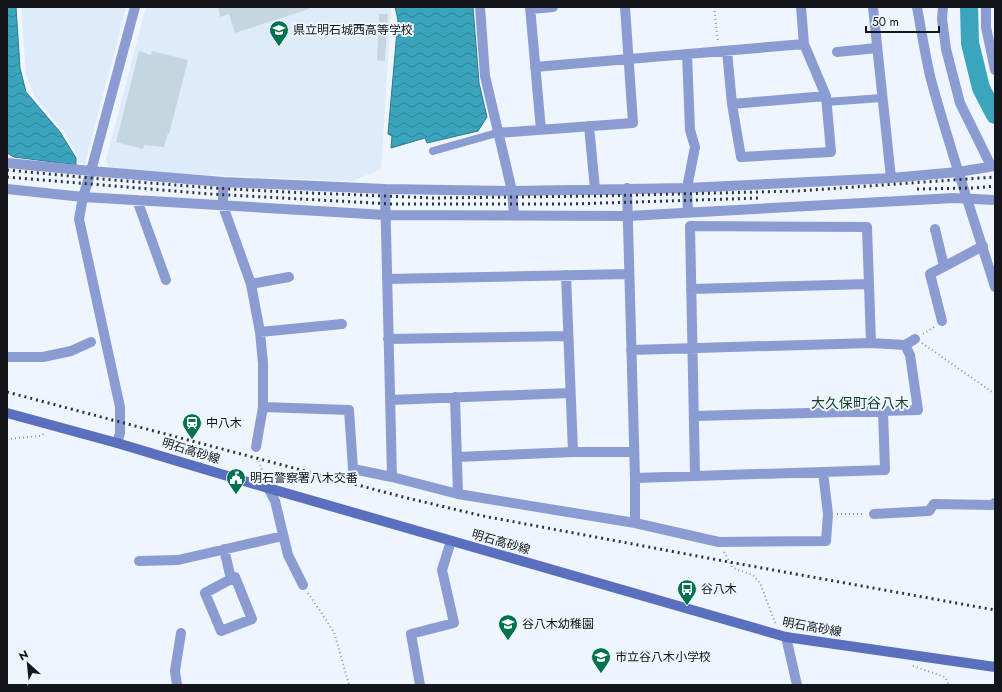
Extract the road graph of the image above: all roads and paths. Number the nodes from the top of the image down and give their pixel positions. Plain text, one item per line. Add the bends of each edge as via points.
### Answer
1 (134, 7) edge
2 (480, 7) edge
3 (553, 7) edge
4 (625, 7) edge
5 (714, 7) edge
6 (801, 7) edge
7 (873, 7) edge
8 (917, 7) edge
9 (943, 7) edge
10 (986, 7) edge
11 (530, 8) edge
12 (804, 44) junction
13 (877, 48) junction
14 (723, 51) junction
15 (837, 52) dead end
16 (687, 54) junction
17 (629, 59) junction
18 (535, 67) junction
19 (995, 70) edge
20 (882, 98) junction
21 (826, 99) junction
22 (732, 104) junction
23 (589, 126) junction
24 (541, 130) junction
25 (497, 133) junction
26 (434, 151) dead end
27 (7, 162) edge
28 (993, 166) edge
29 (91, 172) junction
30 (958, 172) junction
31 (891, 178) junction
32 (223, 182) junction
33 (627, 188) junction
34 (687, 188) junction
35 (7, 189) edge
36 (385, 189) junction
37 (595, 189) junction
38 (512, 191) junction
39 (83, 197) junction
40 (968, 198) junction
41 (137, 200) junction
42 (995, 200) edge
43 (223, 206) junction
44 (688, 212) junction
45 (385, 215) junction
46 (514, 215) junction
47 (628, 216) junction
48 (935, 229) dead end
49 (982, 246) junction
50 (944, 266) junction
51 (629, 274) junction
52 (566, 275) junction
53 (289, 277) dead end
54 (387, 279) junction
55 (166, 280) dead end
56 (994, 281) edge
57 (251, 284) junction
58 (869, 284) junction
59 (691, 289) junction
60 (942, 321) joint
61 (342, 324) dead end
62 (260, 332) junction
63 (568, 336) junction
64 (388, 339) junction
65 (915, 339) junction
66 (90, 342) dead end
67 (871, 343) junction
68 (905, 345) junction
69 (692, 349) junction
70 (631, 350) junction
71 (7, 357) edge
72 (570, 393) junction
73 (995, 394) edge
74 (455, 397) junction
75 (390, 400) junction
76 (263, 407) junction
77 (883, 411) junction
78 (7, 412) edge
79 (694, 416) junction
80 (55, 426) junction
81 (7, 439) edge
82 (117, 443) junction
83 (256, 447) joint
84 (573, 452) junction
85 (634, 452) junction
86 (457, 457) junction
87 (823, 472) junction
88 (695, 475) junction
89 (392, 477) junction
90 (635, 478) junction
91 (268, 488) junction
92 (458, 494) junction
93 (994, 506) edge
94 (828, 514) junction
95 (874, 514) joint
96 (635, 523) junction
97 (284, 536) junction
98 (451, 541) junction
99 (719, 542) junction
100 (224, 549) junction
101 (139, 561) dead end
102 (231, 579) junction
103 (303, 585) joint
104 (181, 633) dead end
105 (786, 637) junction
106 (912, 666) dead end
107 (995, 668) edge
108 (799, 684) edge
109 (176, 685) edge
110 (349, 685) edge
111 (420, 685) edge
112 (949, 685) edge

1 - 29 street
2 - 25 street via 485,76
3 - 11 street
4 - 17 street
5 - 14 path
6 - 12 street
7 - 13 street
8 - 30 street via 930,75
9 - 28 street via 946,49 960,103
10 - 19 street via 986,27
11 - 18 street
12 - 14 street
12 - 21 street
13 - 15 street
13 - 20 street
14 - 16 street
14 - 22 street
16 - 17 street
16 - 34 street via 690,130 695,147
17 - 18 street
17 - 23 street via 633,123
18 - 24 street
20 - 21 street
20 - 31 street
21 - 22 street
21 - 22 street via 831,152 741,157
23 - 24 street
23 - 37 street
24 - 25 street
25 - 26 street
25 - 38 street
27 - 29 street
28 - 30 street
29 - 32 street
29 - 39 street
30 - 31 street
30 - 40 street
31 - 34 street
32 - 36 street
32 - 43 street
33 - 34 street
33 - 37 street
33 - 47 street
34 - 44 street
35 - 39 street
36 - 38 street
36 - 45 street
37 - 38 street
38 - 46 street
39 - 41 street
39 - 82 street via 79,219 120,407 120,433
40 - 42 street
40 - 44 street
40 - 49 street
41 - 43 street
41 - 55 street
43 - 45 street
43 - 57 street
44 - 47 street
45 - 46 street
45 - 54 street
46 - 47 street
47 - 51 street
48 - 50 street
49 - 50 street
49 - 56 street
50 - 60 street via 930,274
51 - 52 street
51 - 70 street
52 - 54 street
52 - 63 street
53 - 57 street
54 - 64 street
57 - 62 street
58 - 59 street
58 - 59 street via 867,227 690,226
58 - 67 street
59 - 69 street
60 - 65 path
61 - 62 street
62 - 76 street
63 - 64 street
63 - 72 street
64 - 75 street
65 - 68 street
65 - 73 path
66 - 71 street via 71,351 43,357
67 - 68 street
67 - 69 street
68 - 77 street via 910,355 918,410
69 - 70 street
69 - 79 street
70 - 85 street
72 - 74 street
72 - 84 street
74 - 75 street
74 - 86 street
75 - 89 street
76 - 83 street
76 - 89 street via 349,410 353,469
77 - 79 street
77 - 87 street via 885,470
78 - 80 main road, 明石高砂線
79 - 88 street
80 - 81 path via 40,436
80 - 82 main road, 明石高砂線
82 - 91 main road, 明石高砂線
83 - 91 path
84 - 85 street
84 - 86 street
85 - 90 street
86 - 92 street
87 - 88 street
87 - 94 street
88 - 90 street
89 - 92 street
90 - 96 street
91 - 97 street via 275,501
91 - 98 main road, 明石高砂線
92 - 96 street
93 - 95 street via 934,504 929,511
94 - 95 path
94 - 99 street via 826,541
96 - 99 street
97 - 100 street
97 - 103 street via 288,556
98 - 105 main road, 明石高砂線
98 - 111 street via 442,570 454,623 411,634
99 - 105 path via 733,568 754,575 760,583 776,625
100 - 101 street via 178,560
100 - 102 street
102 - 102 street via 235,577 252,619 221,631 205,594
103 - 110 path via 334,632
104 - 109 street via 175,671
105 - 107 main road, 明石高砂線
105 - 108 street
106 - 112 path via 945,677

